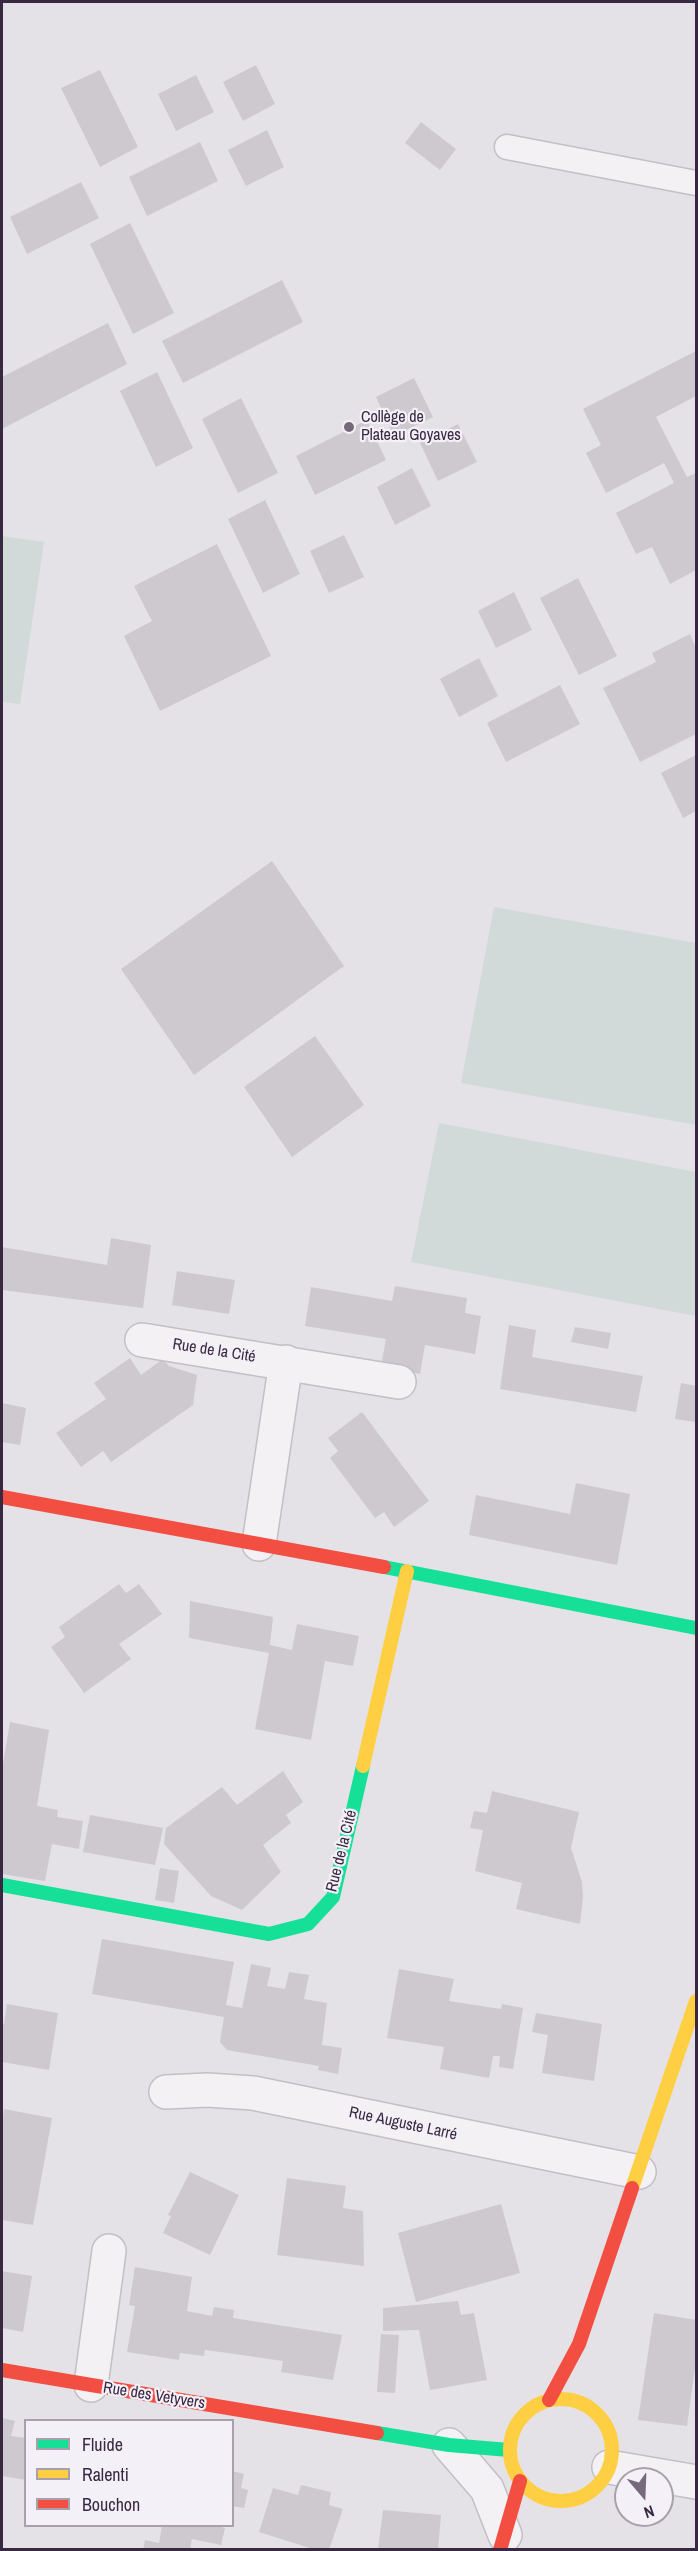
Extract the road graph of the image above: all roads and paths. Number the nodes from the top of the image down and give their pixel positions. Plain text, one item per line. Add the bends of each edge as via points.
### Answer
1 (507, 147) dead end
2 (696, 183) edge
3 (142, 1340) dead end
4 (286, 1362) junction
5 (399, 1382) dead end
6 (2, 1497) edge
7 (260, 1544) junction
8 (407, 1571) junction
9 (693, 1630) edge
10 (2, 1885) edge
11 (696, 2001) edge
12 (166, 2092) dead end
13 (639, 2172) junction
14 (109, 2251) dead end
15 (579, 2344) junction
16 (2, 2370) edge
17 (580, 2372) dead end
18 (90, 2385) junction
19 (549, 2400) junction
20 (449, 2445) junction
21 (509, 2450) junction
22 (609, 2467) junction
23 (520, 2481) junction
24 (696, 2482) edge
25 (554, 2501) junction
26 (539, 2516) dead end
27 (509, 2544) edge

1 - 2 lane
3 - 4 street, Rue de la Cité
4 - 5 street, Rue de la Cité
4 - 7 street
6 - 7 street
7 - 8 street
8 - 9 street
8 - 10 street, Rue de la Cité via 333,1897 308,1924 269,1934
11 - 13 street
12 - 13 street, Rue Auguste Larré via 253,2094
13 - 15 street
14 - 18 street
15 - 17 street
15 - 19 street
16 - 18 street, Rue des Vetyvers
18 - 20 street, Rue des Vetyvers
19 - 21 street via 533,2406 520,2418
19 - 22 street via 584,2399 597,2412 611,2439
20 - 21 street, Rue des Vetyvers
20 - 27 street via 487,2489
21 - 23 street via 511,2467
22 - 24 street
22 - 25 street via 601,2483 587,2494
23 - 25 street via 529,2491
23 - 27 street
25 - 26 street

